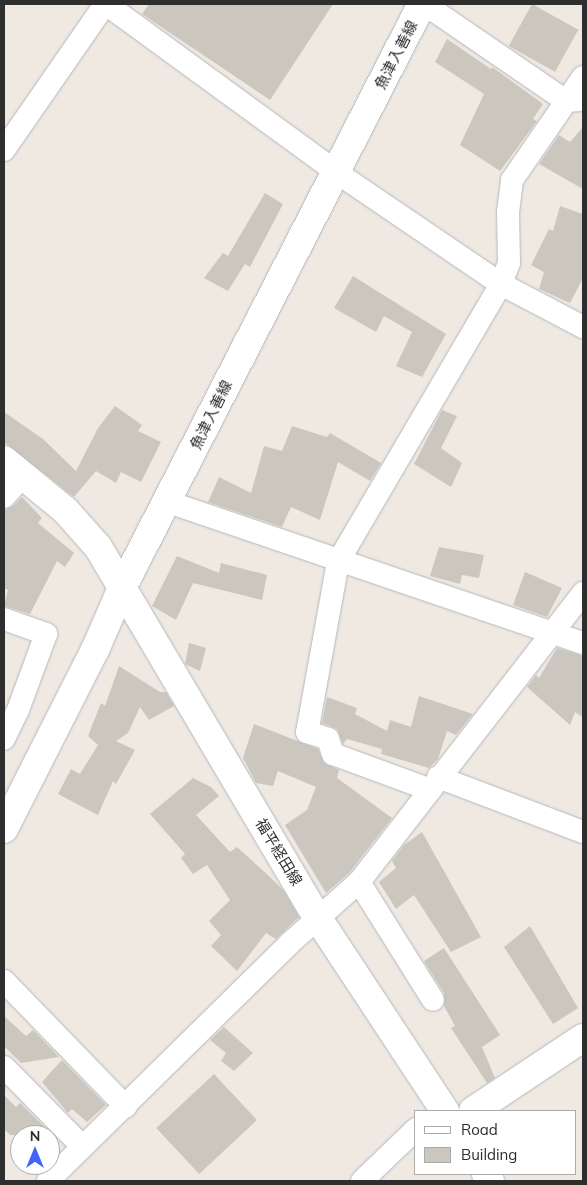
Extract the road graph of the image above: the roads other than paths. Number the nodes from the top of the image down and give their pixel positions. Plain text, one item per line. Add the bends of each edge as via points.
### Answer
1 (105, 4) edge
2 (422, 4) edge
3 (583, 77) edge
4 (574, 101) edge
5 (4, 150) edge
6 (336, 172) junction
7 (501, 284) junction
8 (583, 327) edge
9 (13, 468) edge
10 (4, 498) edge
11 (168, 502) junction
12 (338, 562) junction
13 (122, 588) junction
14 (583, 593) edge
15 (4, 618) edge
16 (552, 633) junction
17 (583, 643) edge
18 (4, 739) edge
19 (435, 784) junction
20 (4, 829) edge
21 (583, 832) edge
22 (359, 882) junction
23 (319, 920) junction
24 (4, 981) edge
25 (433, 1000) dead end
26 (583, 1038) edge
27 (4, 1067) edge
28 (126, 1107) junction
29 (440, 1109) edge
30 (475, 1110) edge
31 (414, 1131) edge
32 (84, 1147) junction
33 (48, 1181) edge
34 (362, 1181) edge

1 - 5 street
1 - 6 street
2 - 4 street
2 - 6 main road, 魚津入善線
3 - 4 street
4 - 7 street via 512,180 508,211 509,263
6 - 7 street
6 - 11 main road, 魚津入善線
7 - 8 street
7 - 12 street
9 - 10 street
9 - 13 main road, 福平経田線 via 66,511 98,547
11 - 12 street
11 - 13 main road, 魚津入善線
12 - 16 street
12 - 19 street via 307,732 328,739 333,754
13 - 20 main road, 魚津入善線 via 95,650
13 - 23 main road, 福平経田線
14 - 16 street
15 - 18 street via 46,634
16 - 17 street
16 - 19 street
19 - 21 street
19 - 22 street
22 - 23 street
22 - 25 street
23 - 28 street via 290,943
23 - 29 main road, 福平経田線
24 - 28 street
26 - 30 main road
27 - 32 street
28 - 32 street
31 - 34 street
32 - 33 street

